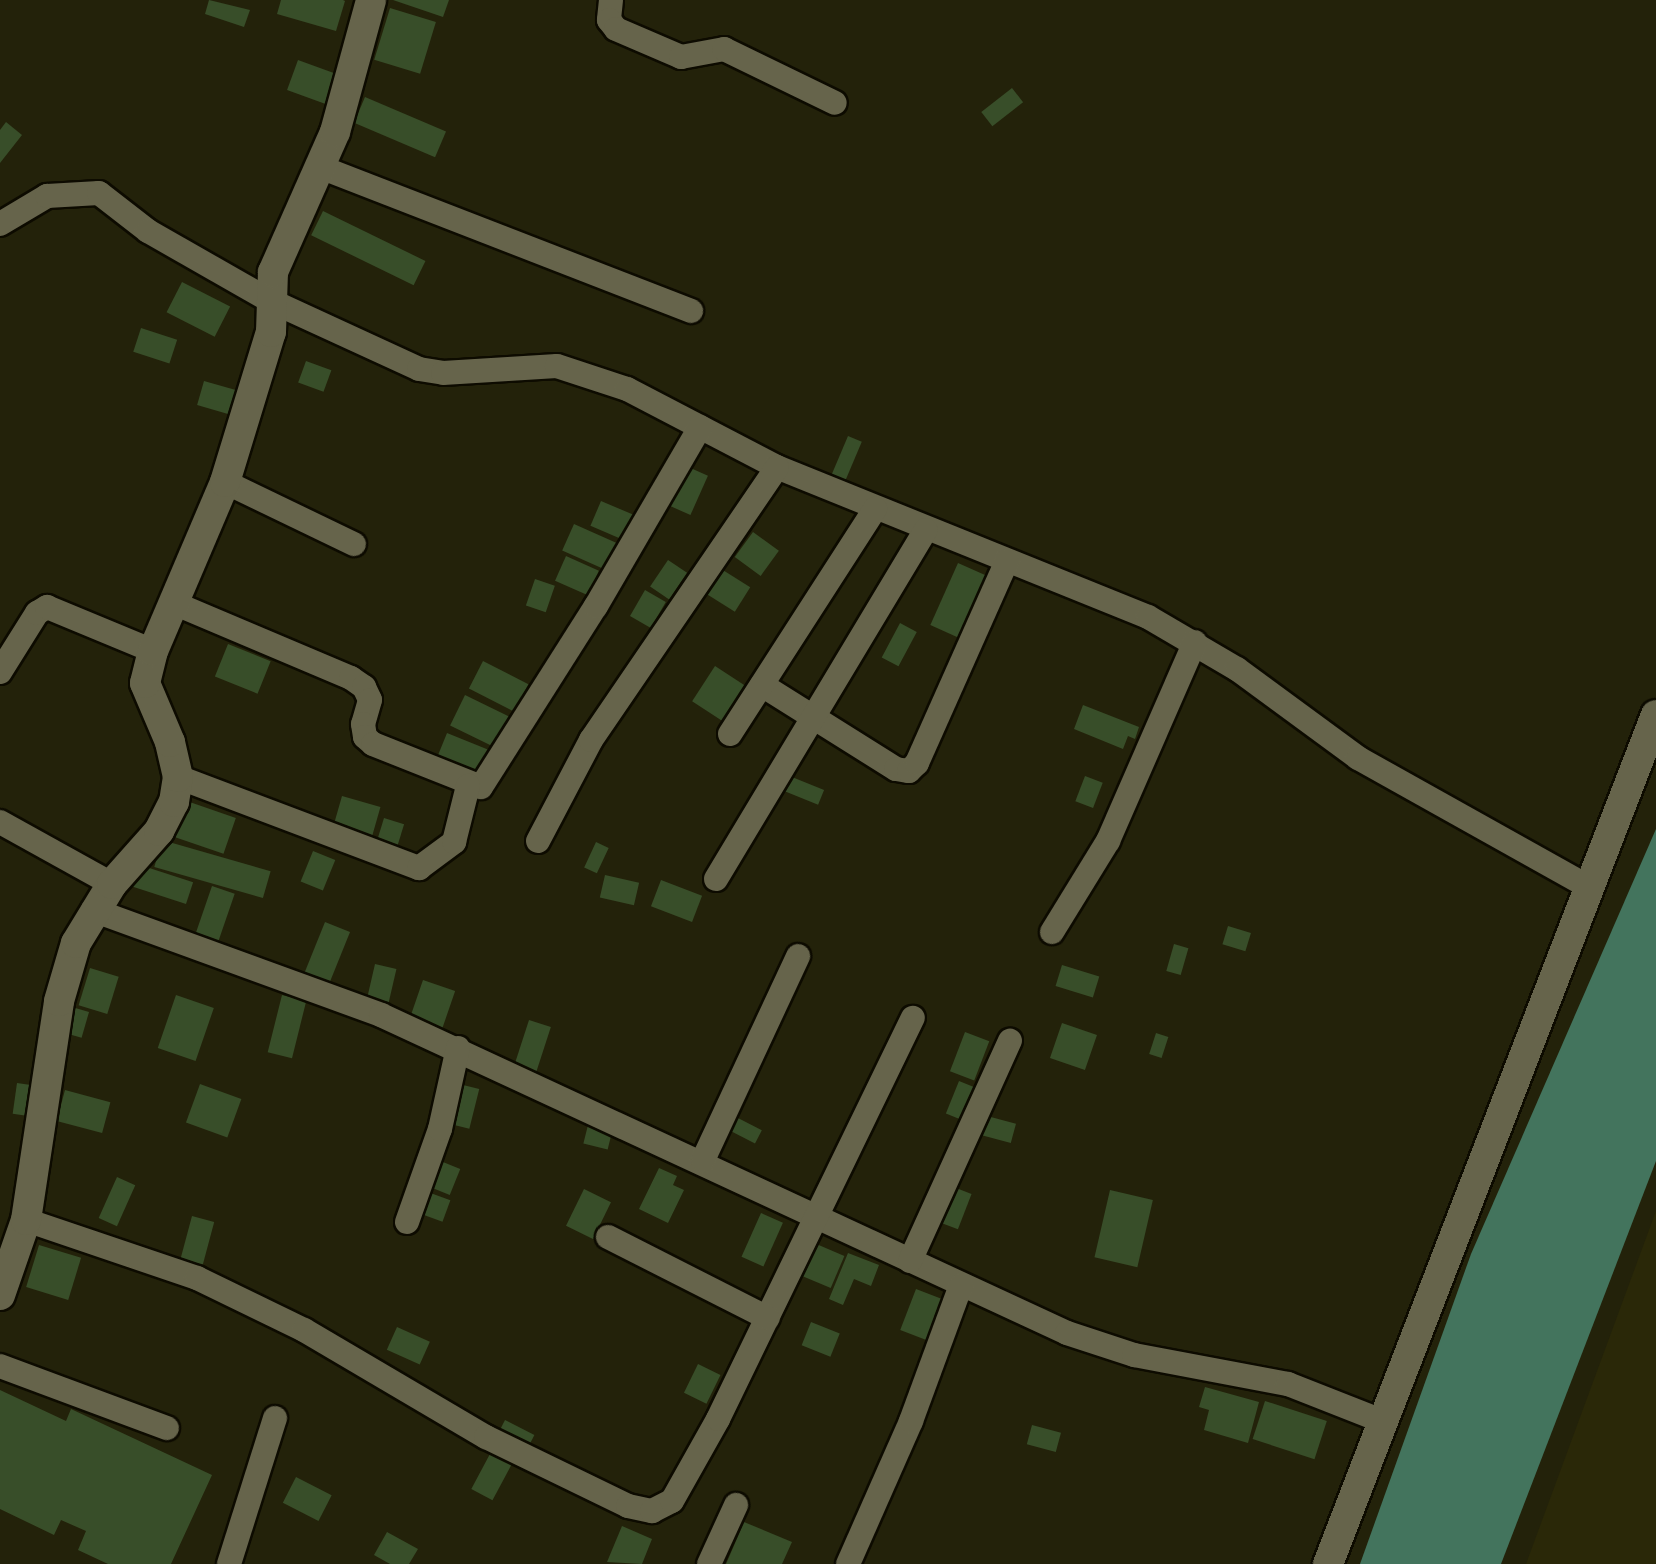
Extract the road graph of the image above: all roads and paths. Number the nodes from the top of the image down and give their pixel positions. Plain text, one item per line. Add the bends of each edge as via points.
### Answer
1 (371, 0) edge
2 (611, 0) edge
3 (835, 103) dead end
4 (320, 167) junction
5 (0, 224) edge
6 (269, 300) junction
7 (691, 311) dead end
8 (700, 427) junction
9 (777, 467) junction
10 (225, 482) junction
11 (875, 509) junction
12 (926, 530) junction
13 (354, 544) dead end
14 (1007, 561) junction
15 (176, 604) junction
16 (1195, 642) junction
17 (153, 651) junction
18 (0, 672) edge
19 (762, 685) junction
20 (1656, 715) edge
21 (812, 719) junction
22 (730, 734) dead end
23 (178, 777) junction
24 (468, 786) junction
25 (0, 822) edge
26 (538, 841) dead end
27 (716, 879) dead end
28 (112, 884) junction
29 (1591, 888) junction
30 (93, 910) junction
31 (1052, 932) dead end
32 (798, 956) dead end
33 (913, 1018) dead end
34 (1010, 1041) dead end
35 (458, 1048) junction
36 (703, 1160) junction
37 (820, 1215) junction
38 (26, 1220) junction
39 (407, 1222) dead end
40 (608, 1237) dead end
41 (910, 1261) junction
42 (961, 1285) junction
43 (0, 1295) edge
44 (768, 1318) junction
45 (0, 1366) edge
46 (275, 1418) dead end
47 (1382, 1421) junction
48 (167, 1428) dead end
49 (736, 1505) dead end
50 (229, 1564) edge
51 (709, 1564) edge
52 (848, 1564) edge
53 (1328, 1564) edge

1 - 4 street via 347,98
2 - 3 street via 609,20 616,29 681,57 724,49
4 - 6 street via 283,240
4 - 7 street
5 - 6 street via 47,196 99,193 148,231
6 - 8 street via 419,369 443,373 557,366 627,389
6 - 10 street via 271,332 262,370
8 - 9 street
8 - 24 street via 490,778 481,787
9 - 11 street
9 - 26 street via 583,752
10 - 13 street
10 - 15 street
11 - 12 street
11 - 19 street
12 - 14 street
12 - 21 street
14 - 16 street via 1106,599
14 - 21 street via 909,771 896,769
15 - 17 street
15 - 24 street via 351,678 370,700 365,737
16 - 29 street via 1358,758
16 - 31 street via 1108,841
17 - 18 street via 47,607 37,613
17 - 23 street via 145,683
19 - 21 street
19 - 22 street
20 - 29 street
21 - 27 street
23 - 24 street via 419,868 454,842
23 - 28 street via 174,802 159,831
25 - 28 street
28 - 30 street
29 - 47 street
30 - 35 street via 255,966
30 - 38 street via 76,943 59,1001
32 - 36 street
33 - 37 street
34 - 41 street
35 - 36 street
35 - 39 street via 440,1129
36 - 37 street
37 - 41 street
37 - 44 street
38 - 43 street
38 - 44 street via 197,1278 304,1330 498,1443 628,1506 652,1511 672,1501
40 - 44 street
41 - 42 street
42 - 47 street via 1067,1333 1134,1355 1288,1384
42 - 52 street via 911,1421
45 - 48 street
46 - 50 street
47 - 53 street
49 - 51 street

